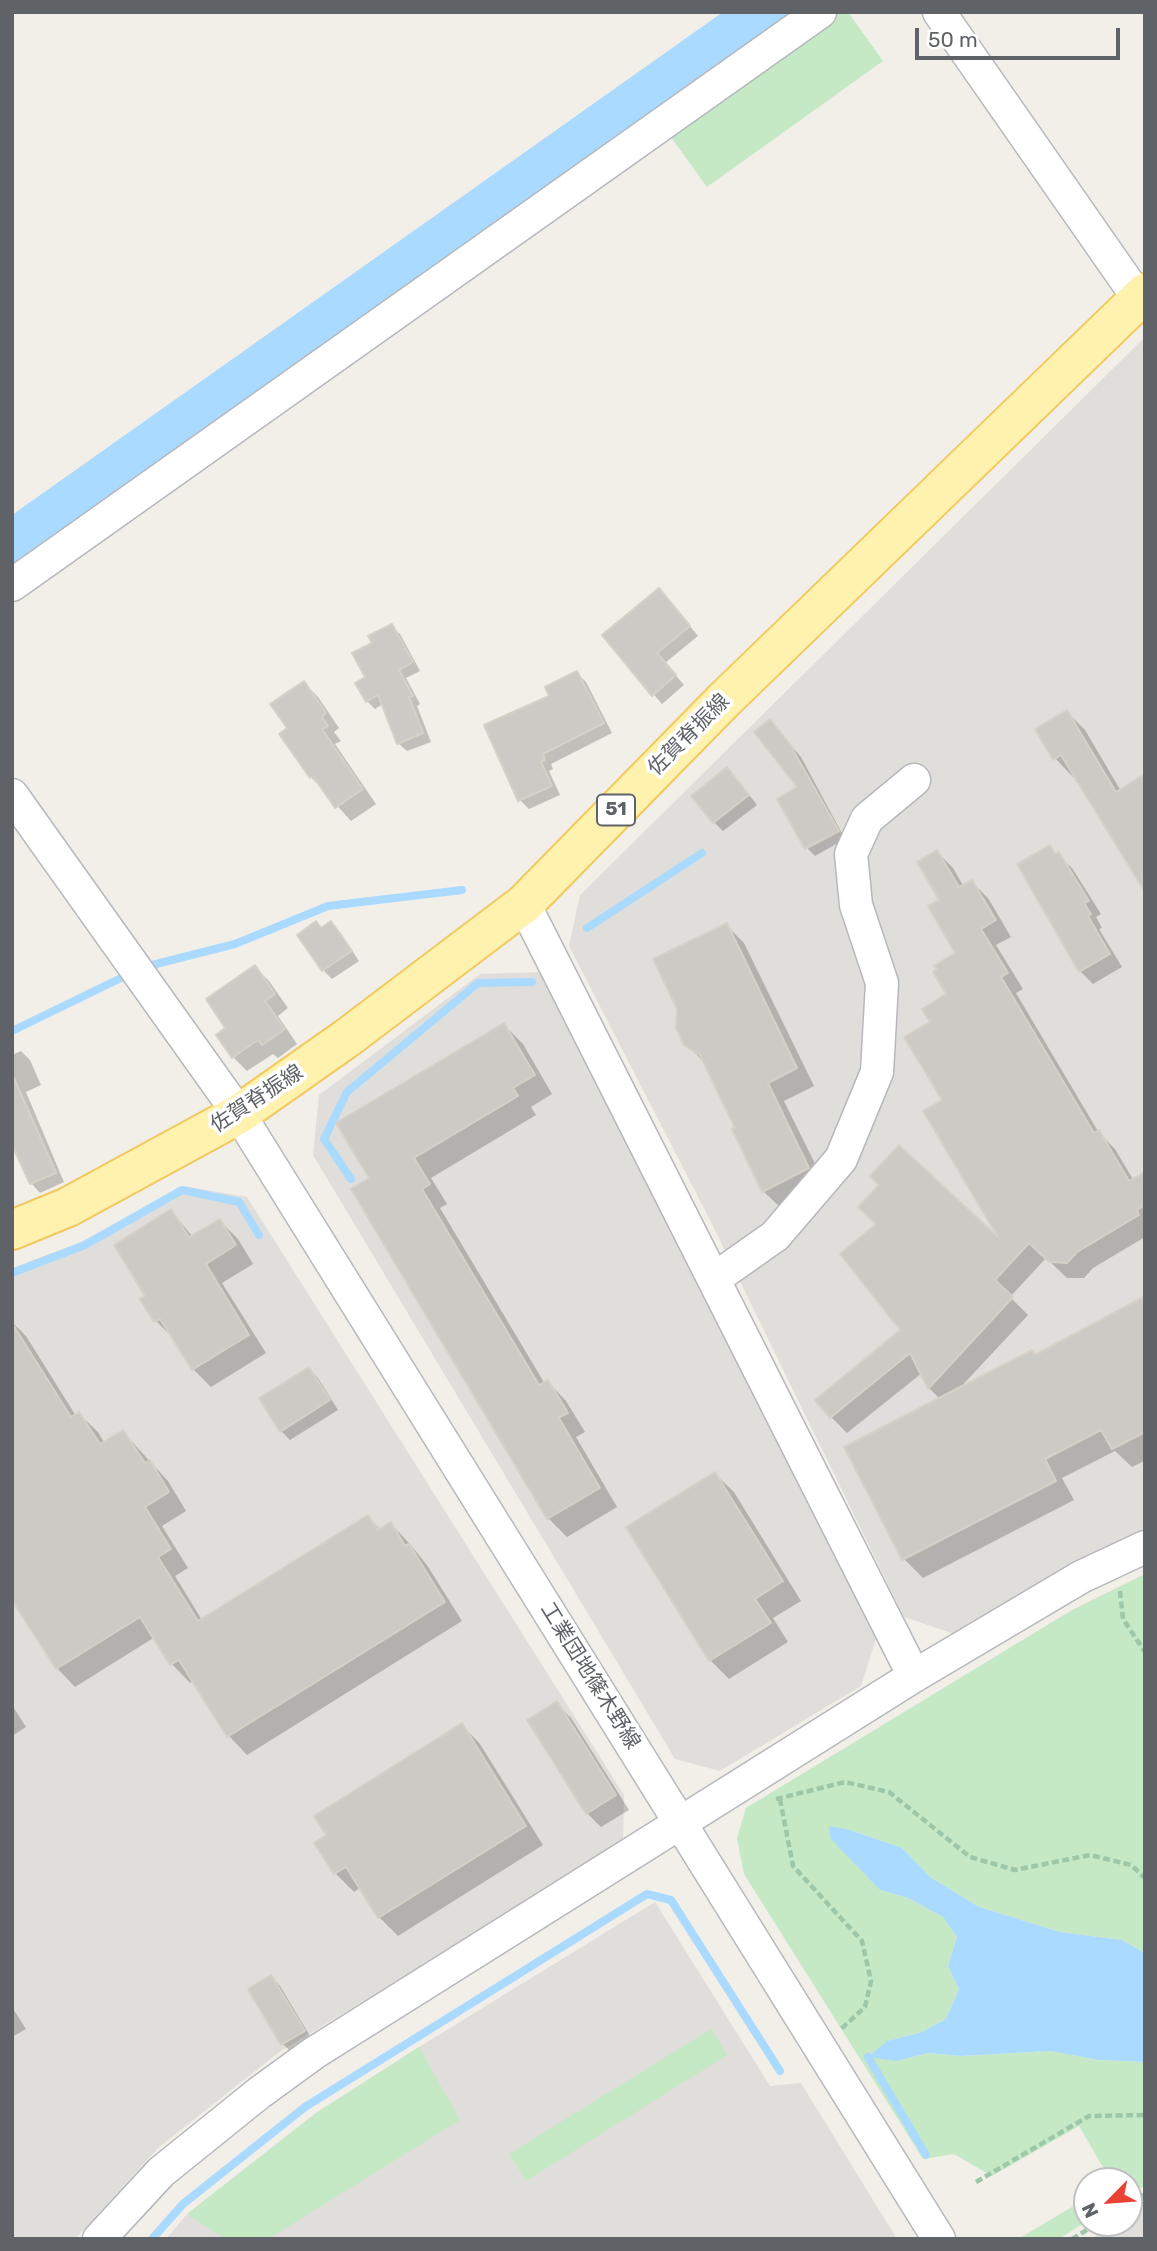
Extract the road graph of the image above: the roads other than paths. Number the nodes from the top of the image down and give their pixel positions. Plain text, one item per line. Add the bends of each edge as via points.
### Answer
1 (820, 12) edge
2 (940, 12) edge
3 (1142, 296) edge
4 (12, 585) edge
5 (915, 780) dead end
6 (12, 796) edge
7 (524, 904) junction
8 (239, 1114) junction
9 (12, 1230) edge
10 (714, 1279) junction
11 (1145, 1547) edge
12 (914, 1676) junction
13 (681, 1822) junction
14 (99, 2239) edge
15 (939, 2239) edge

1 - 4 street
2 - 3 street
3 - 7 main road, 佐賀脊振線 / 51 via 723,701
5 - 10 street via 867,819 851,854 856,905 882,983 877,1072 841,1159 775,1236
6 - 8 street, 工業団地篠木野線
7 - 8 main road, 佐賀脊振線 / 51
7 - 10 street
8 - 9 main road, 佐賀脊振線 / 51 via 68,1207
8 - 13 street, 工業団地篠木野線
10 - 12 street
11 - 12 street via 1081,1577
12 - 13 street
13 - 14 street via 314,2053 161,2172
13 - 15 street, 工業団地篠木野線

